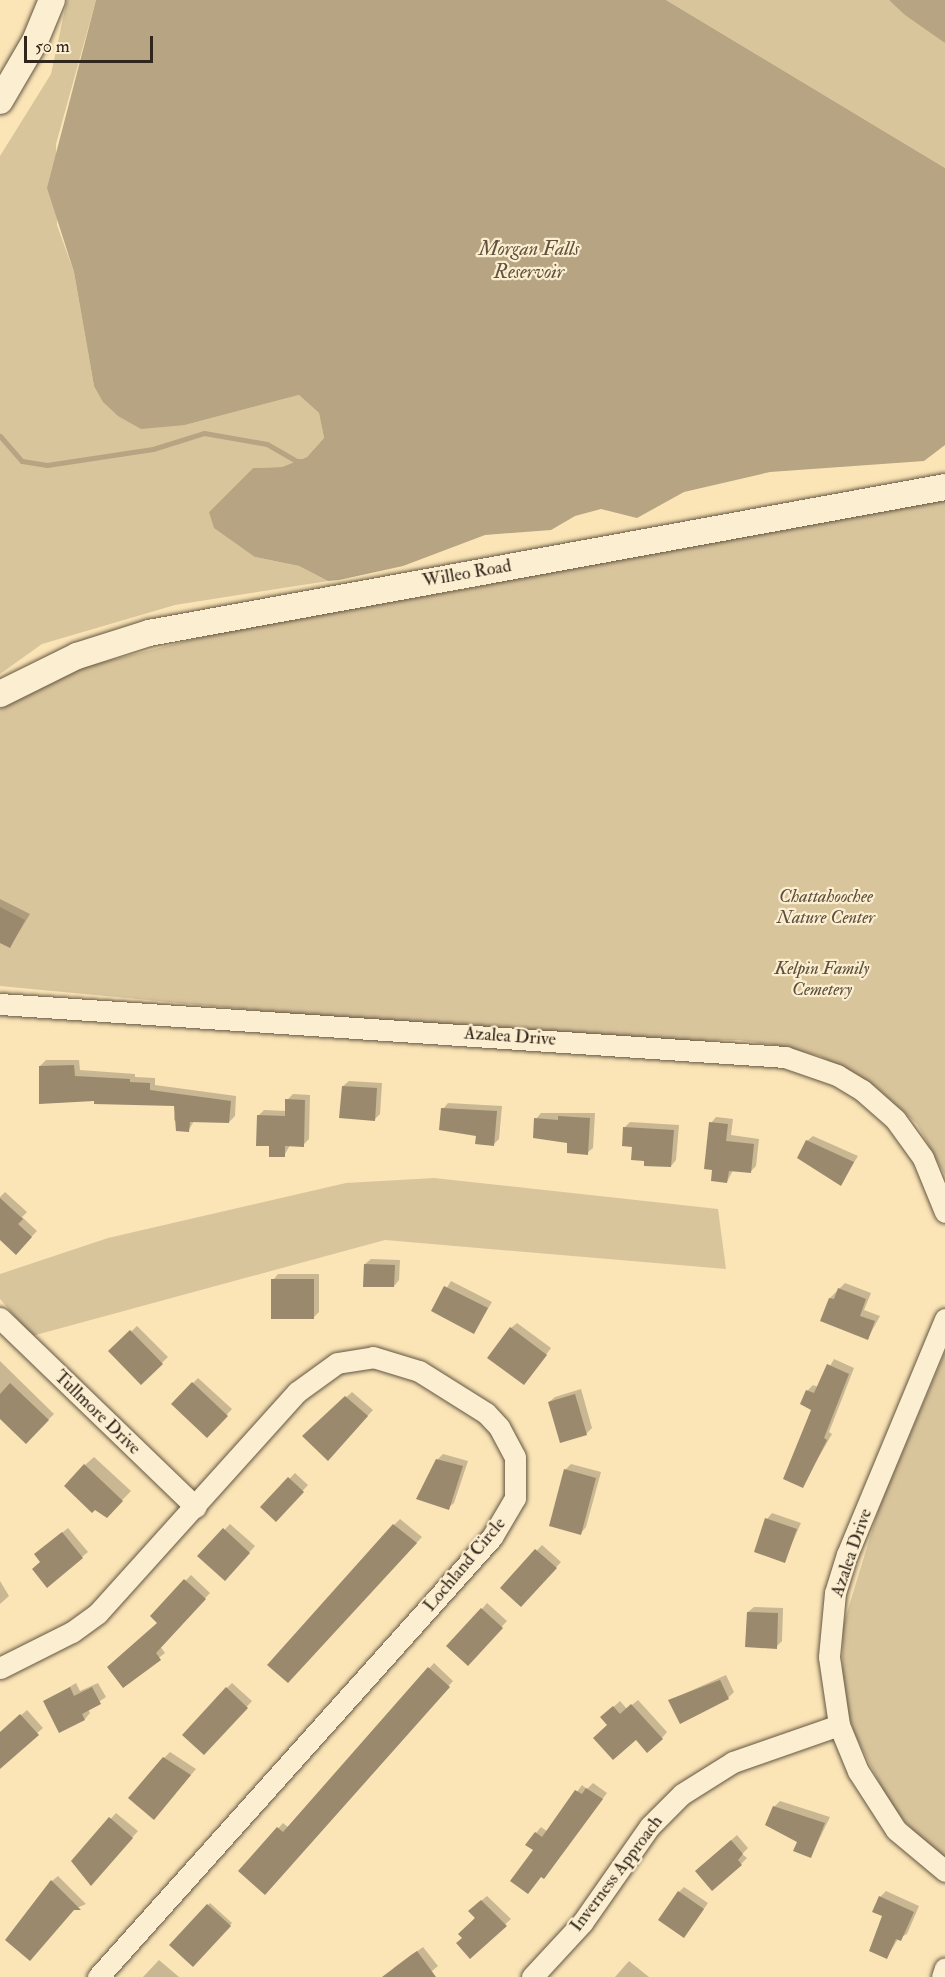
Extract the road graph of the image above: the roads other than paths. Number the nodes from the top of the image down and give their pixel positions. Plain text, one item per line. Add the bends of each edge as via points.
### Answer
1 (52, 0) edge
2 (0, 101) edge
3 (945, 486) edge
4 (0, 694) edge
5 (0, 1004) edge
6 (945, 1212) edge
7 (0, 1318) edge
8 (945, 1319) edge
9 (196, 1507) junction
10 (0, 1668) edge
11 (839, 1725) junction
12 (945, 1871) edge
13 (945, 1968) edge
14 (99, 1977) edge
15 (532, 1977) edge
16 (942, 1977) edge

1 - 2 street via 35,42
3 - 4 street, Willeo Road via 149,633 77,656
5 - 6 street, Azalea Drive via 785,1057 837,1076 862,1090 895,1119 923,1158
7 - 9 street, Tullmore Drive
8 - 11 street, Azalea Drive via 847,1554 835,1593 830,1657
9 - 10 street, Lochland Circle via 98,1613 72,1632
9 - 14 street, Lochland Circle via 297,1392 323,1371 353,1358 393,1360 471,1401 499,1427 515,1457 515,1498 492,1537
11 - 12 street, Azalea Drive via 858,1771 883,1812 915,1849
11 - 15 street, Inverness Approach via 733,1762 682,1794 650,1826 582,1923
13 - 16 street

